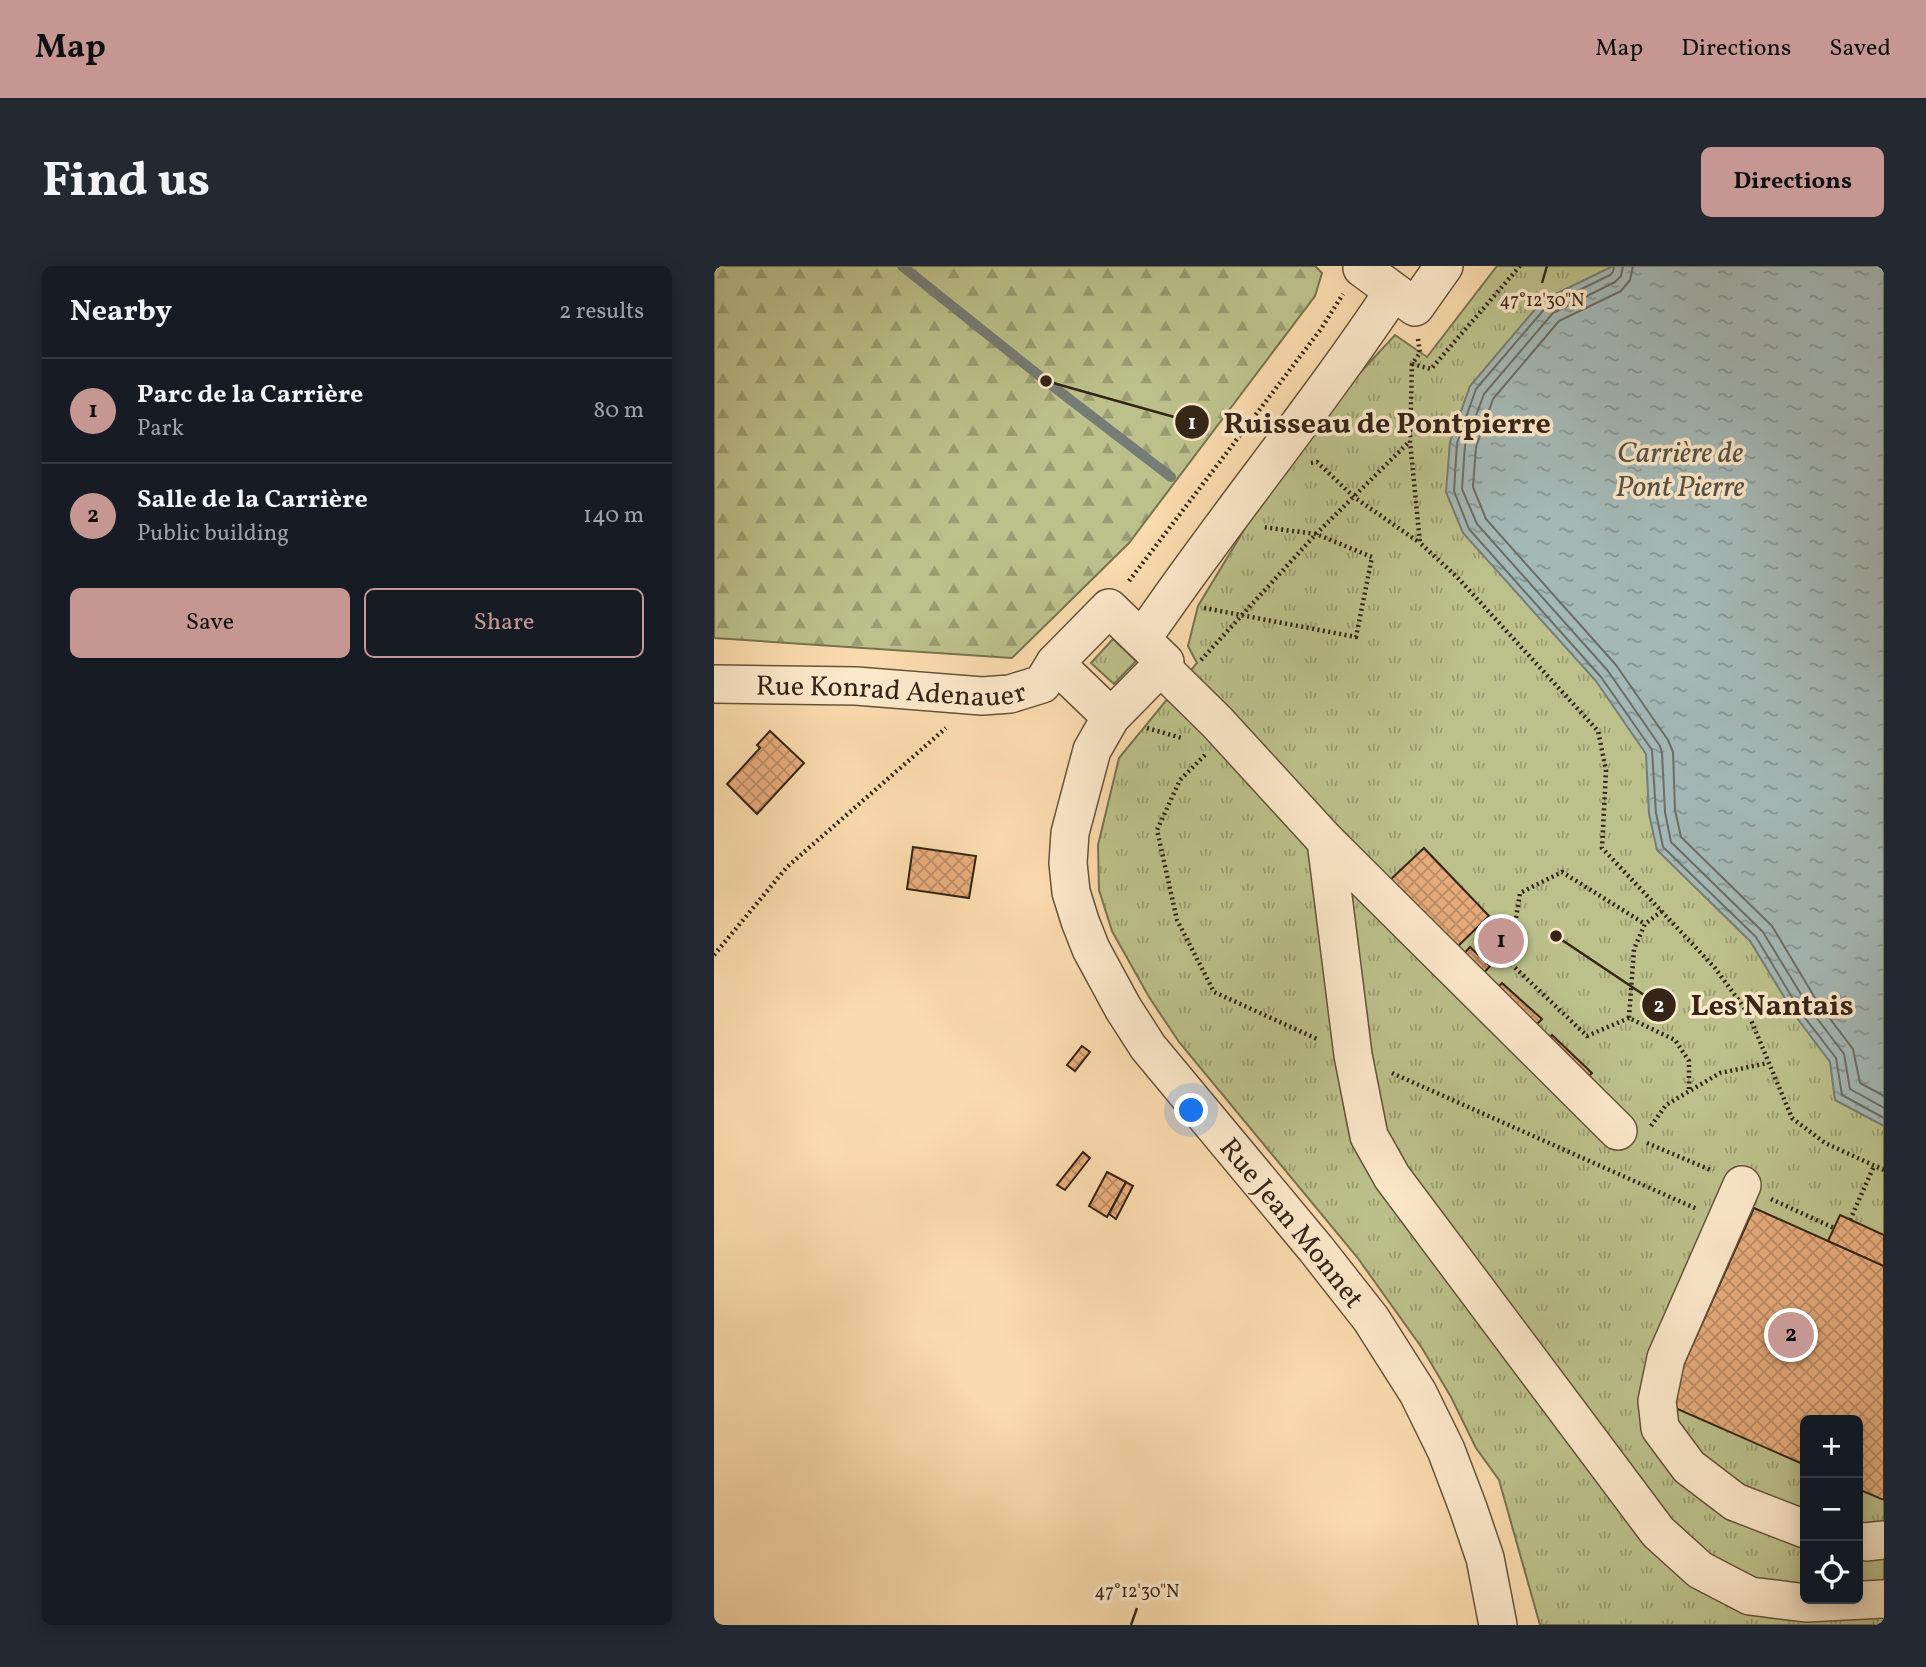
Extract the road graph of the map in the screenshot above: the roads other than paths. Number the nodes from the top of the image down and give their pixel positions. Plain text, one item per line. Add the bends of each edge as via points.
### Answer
1 (1444, 266) edge
2 (1352, 275) edge
3 (1404, 300) junction
4 (1151, 653) junction
5 (1055, 663) junction
6 (714, 684) edge
7 (1111, 718) junction
8 (1326, 841) junction
9 (1629, 1136) road end
10 (1742, 1185) road end
11 (1800, 1527) edge
12 (1884, 1540) edge
13 (1863, 1542) edge
14 (1884, 1599) edge
15 (1498, 1625) edge

1 - 3 street, Rue Jean Monnet
2 - 3 street via 1362,268
3 - 4 street, Rue Jean Monnet via 1279,453 1169,601
4 - 5 street, Rue Konrad Adenauer via 1109,608
4 - 7 street, Rue Jean Monnet
4 - 8 street
5 - 6 street, Rue Konrad Adenauer via 1042,684 1010,694 982,696 856,686
5 - 7 street
7 - 15 street, Rue Jean Monnet via 1091,750 1070,834 1071,892 1091,949 1149,1047 1371,1319 1418,1393 1446,1450 1485,1558
8 - 9 street
8 - 14 street via 1353,1055 1369,1136 1392,1177 1658,1532 1700,1570 1750,1596 1806,1603
10 - 11 street via 1666,1358 1657,1401 1660,1428 1689,1467 1735,1502
12 - 13 street

